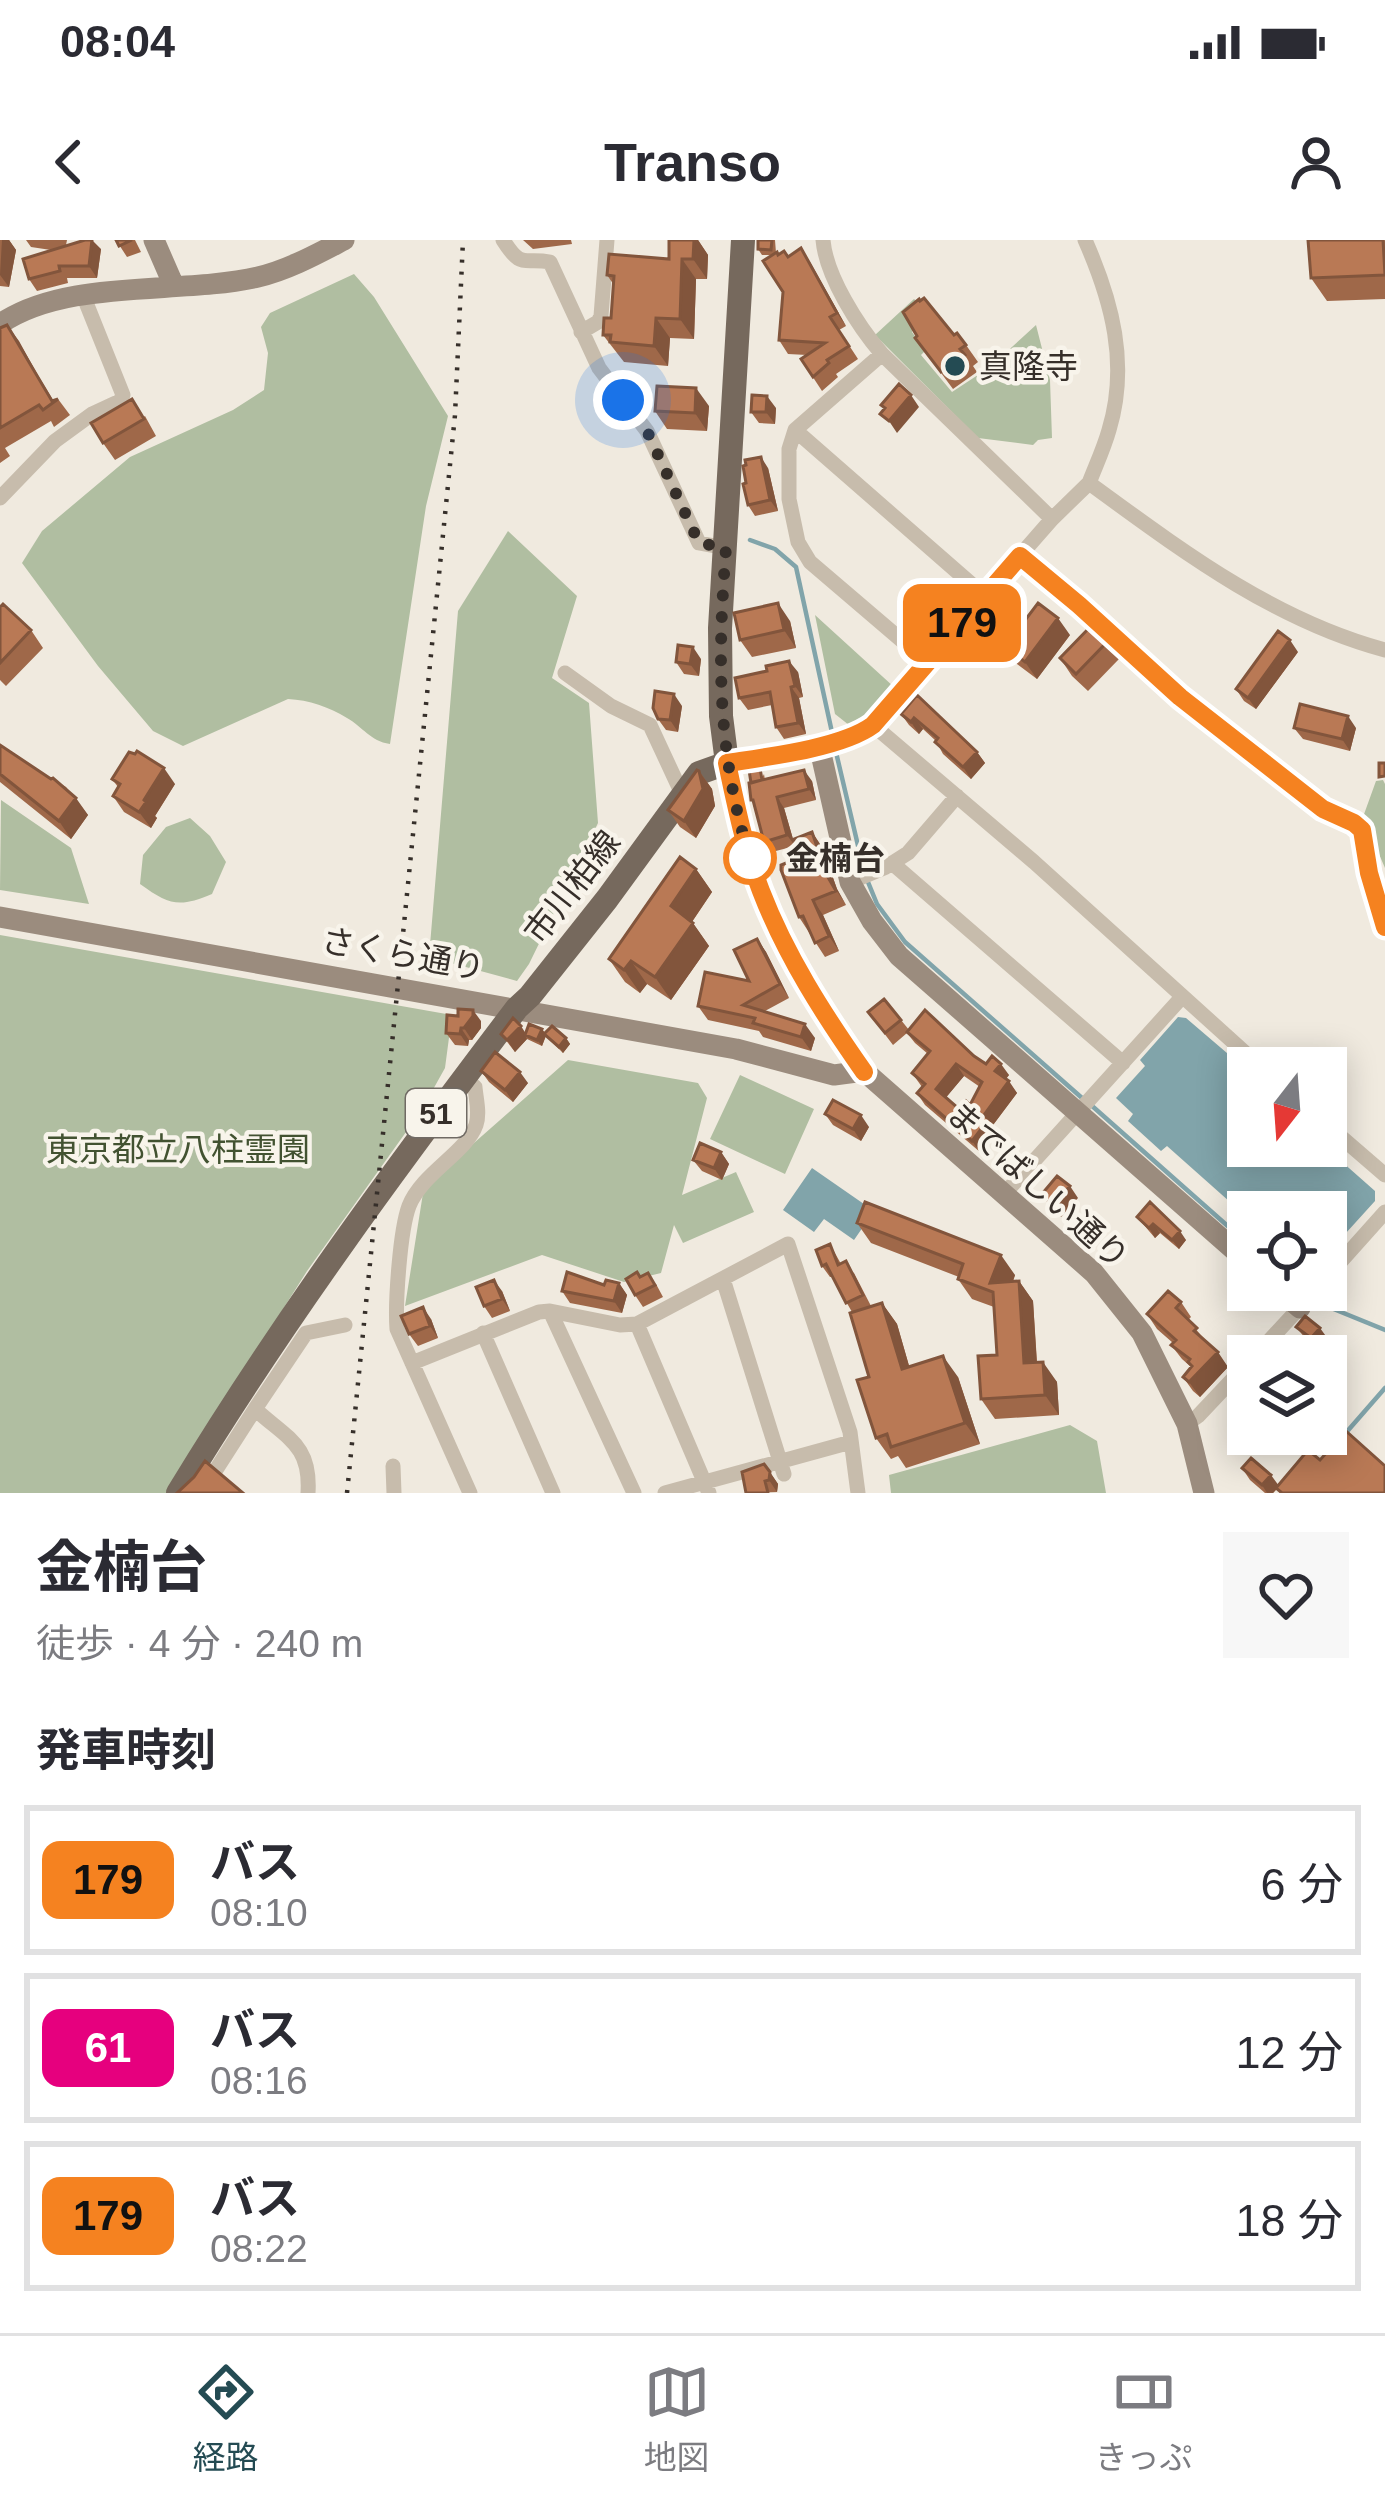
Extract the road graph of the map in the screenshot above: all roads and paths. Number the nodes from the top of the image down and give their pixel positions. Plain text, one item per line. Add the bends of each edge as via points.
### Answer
1 (154, 240) edge
2 (343, 240) edge
3 (503, 240) edge
4 (607, 240) edge
5 (743, 240) edge
6 (823, 240) edge
7 (1085, 240) edge
8 (174, 286) junction
9 (83, 295) junction
10 (2, 319) edge
11 (581, 332) junction
12 (881, 354) junction
13 (795, 430) junction
14 (1089, 483) junction
15 (3, 488) edge
16 (1052, 519) junction
17 (726, 548) junction
18 (1020, 556) junction
19 (985, 596) junction
20 (1385, 650) edge
21 (927, 662) junction
22 (565, 673) dead end
23 (873, 725) junction
24 (828, 743) junction
25 (727, 763) junction
26 (683, 796) junction
27 (957, 796) junction
28 (892, 863) junction
29 (860, 877) junction
30 (0, 917) edge
31 (1385, 928) edge
32 (1182, 998) junction
33 (517, 1007) junction
34 (1238, 1047) edge
35 (1123, 1063) junction
36 (864, 1072) junction
37 (464, 1077) junction
38 (1083, 1104) junction
39 (1347, 1142) edge
40 (1385, 1175) edge
41 (1005, 1193) junction
42 (1385, 1212) edge
43 (1227, 1242) edge
44 (1347, 1255) edge
45 (723, 1279) junction
46 (550, 1311) junction
47 (1296, 1311) edge
48 (637, 1324) junction
49 (345, 1325) dead end
50 (483, 1333) junction
51 (1274, 1335) edge
52 (412, 1363) junction
53 (1227, 1385) edge
54 (255, 1409) junction
55 (1187, 1424) junction
56 (851, 1442) junction
57 (392, 1466) dead end
58 (782, 1468) junction
59 (707, 1487) edge
60 (178, 1493) edge
61 (201, 1493) edge
62 (308, 1493) edge
63 (394, 1493) edge
64 (470, 1493) edge
65 (553, 1493) edge
66 (634, 1493) edge
67 (664, 1493) edge
68 (857, 1493) edge
69 (1204, 1493) edge

1 - 8 street
2 - 8 street via 257,277
3 - 11 street via 518,259 550,262
4 - 11 street via 602,316
5 - 17 main road
6 - 12 street via 828,266
7 - 14 street via 1118,346 1114,413
8 - 9 street
9 - 10 street
9 - 15 street via 123,395
11 - 17 street via 647,431 699,543
12 - 13 street
12 - 16 street
13 - 19 street
13 - 21 street via 789,499 798,542 810,562
14 - 16 street
14 - 20 street via 1202,565 1287,613
16 - 18 street
17 - 25 main road via 720,628
18 - 19 street
18 - 31 street via 1180,697 1323,809 1362,830
19 - 21 street
21 - 23 street
22 - 26 street via 650,725
23 - 24 street
23 - 27 street
24 - 25 street
24 - 29 street
25 - 26 main road, 市川柏線 / 51 via 699,773
25 - 36 street, までばしい通り via 744,840 782,941
26 - 33 main road, 市川柏線 / 51
27 - 28 street
27 - 32 street
28 - 29 street
28 - 35 street
29 - 38 street via 872,921 899,956
30 - 33 street, さくら通り
32 - 34 street
32 - 35 street
33 - 36 street, さくら通り via 834,1075
33 - 37 main road, 市川柏線 / 51
35 - 38 street
36 - 41 street, までばしい通り
37 - 52 street via 475,1087 476,1126 426,1180 405,1220 395,1309
37 - 60 main road, 市川柏線 / 51 via 292,1314
38 - 41 street
38 - 43 street
39 - 40 street
41 - 55 street, までばしい通り via 1094,1273 1142,1333
42 - 44 street
45 - 48 street
45 - 56 street via 788,1244
45 - 58 street
46 - 48 street
46 - 50 street
46 - 66 street
47 - 51 street
48 - 59 street
49 - 54 street via 306,1333
50 - 52 street
50 - 65 street
52 - 64 street
53 - 55 street
54 - 61 street
54 - 62 street via 305,1455
55 - 69 street, までばしい通り
56 - 58 street
56 - 68 street
57 - 63 street
58 - 59 street
59 - 67 street

